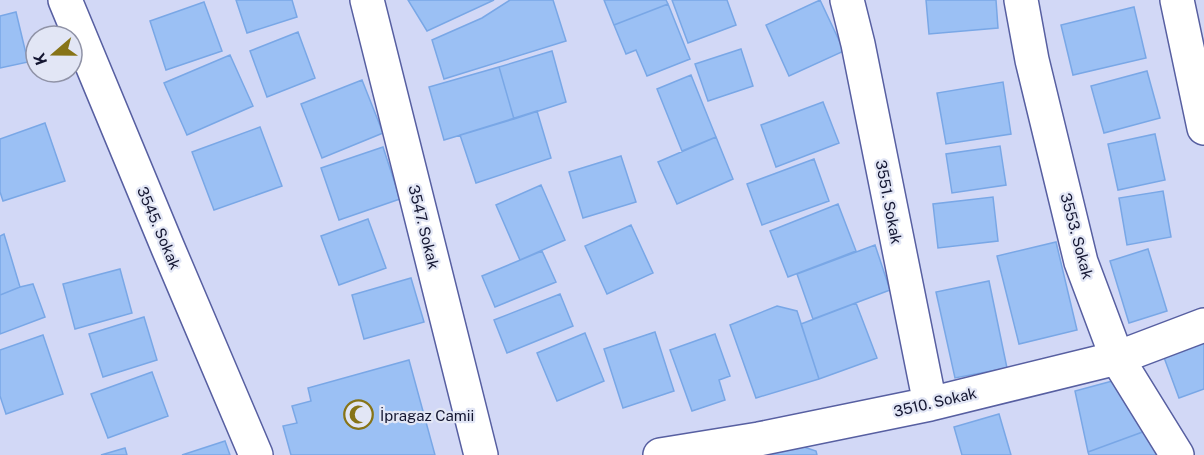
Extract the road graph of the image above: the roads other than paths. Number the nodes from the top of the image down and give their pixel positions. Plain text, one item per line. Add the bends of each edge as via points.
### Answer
1 (65, 0) edge
2 (367, 0) edge
3 (847, 0) edge
4 (1021, 0) edge
5 (1177, 0) edge
6 (1204, 128) edge
7 (1204, 325) edge
8 (1117, 357) junction
9 (930, 404) junction
10 (679, 453) edge
11 (256, 455) edge
12 (481, 455) edge
13 (1177, 455) edge

1 - 11 street, 3545. Sokak
2 - 12 street, 3547. Sokak
3 - 9 street, 3551. Sokak
4 - 8 street, 3553. Sokak via 1081,262
5 - 6 street
7 - 8 street, 3510. Sokak
8 - 9 street, 3510. Sokak
8 - 13 street, 3553. Sokak
9 - 10 street, 3510. Sokak

